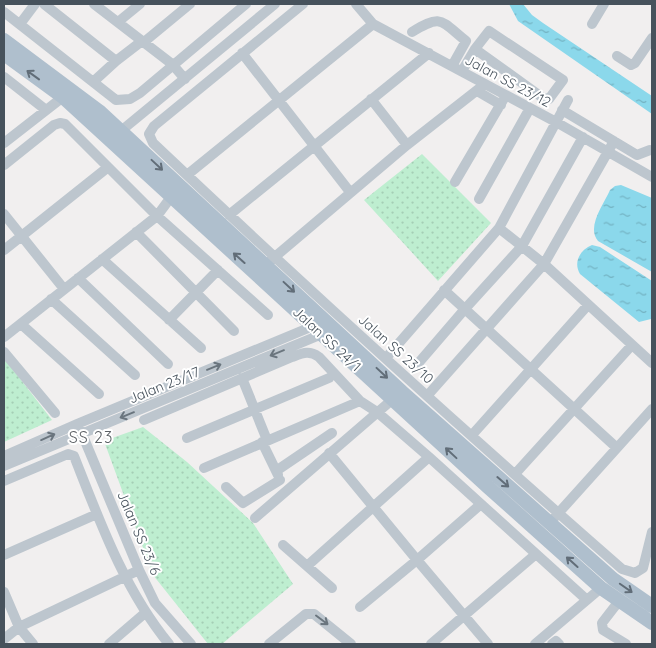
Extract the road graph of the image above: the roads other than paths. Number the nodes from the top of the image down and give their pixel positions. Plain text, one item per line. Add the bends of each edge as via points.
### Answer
1 (35, 4) edge
2 (44, 4) edge
3 (94, 4) edge
4 (140, 4) edge
5 (190, 4) edge
6 (246, 4) edge
7 (275, 4) edge
8 (303, 4) edge
9 (356, 4) edge
10 (604, 4) edge
11 (4, 12) edge
12 (118, 22) junction
13 (20, 24) junction
14 (373, 24) junction
15 (592, 24) dead end
16 (412, 32) dead end
17 (652, 38) edge
18 (4, 40) edge
19 (143, 42) junction
20 (475, 49) junction
21 (242, 53) junction
22 (429, 53) junction
23 (4, 54) edge
24 (617, 56) dead end
25 (116, 61) junction
26 (172, 64) junction
27 (452, 66) junction
28 (462, 71) junction
29 (4, 77) edge
30 (184, 79) junction
31 (93, 82) junction
32 (481, 88) junction
33 (63, 97) junction
34 (279, 100) junction
35 (371, 100) junction
36 (503, 100) junction
37 (568, 100) dead end
38 (530, 108) junction
39 (46, 110) junction
40 (562, 110) junction
41 (556, 122) junction
42 (121, 132) junction
43 (582, 137) junction
44 (110, 141) junction
45 (614, 141) junction
46 (4, 143) edge
47 (407, 145) junction
48 (314, 146) junction
49 (650, 150) dead end
50 (608, 151) junction
51 (4, 165) edge
52 (108, 168) junction
53 (187, 175) junction
54 (652, 177) edge
55 (455, 182) dead end
56 (350, 192) junction
57 (171, 197) junction
58 (479, 199) dead end
59 (4, 214) edge
60 (229, 215) junction
61 (157, 216) junction
62 (499, 228) junction
63 (136, 232) junction
64 (21, 236) junction
65 (522, 246) junction
66 (4, 250) edge
67 (102, 260) junction
68 (270, 261) junction
69 (544, 264) junction
70 (218, 270) junction
71 (78, 278) junction
72 (64, 289) junction
73 (444, 290) junction
74 (196, 293) junction
75 (51, 299) junction
76 (588, 305) junction
77 (464, 310) junction
78 (268, 315) dead end
79 (169, 320) junction
80 (21, 324) junction
81 (324, 327) junction
82 (486, 328) junction
83 (234, 331) dead end
84 (4, 337) edge
85 (632, 345) junction
86 (201, 348) dead end
87 (4, 352) edge
88 (386, 358) junction
89 (652, 363) edge
90 (168, 364) dead end
91 (415, 367) dead end
92 (530, 369) junction
93 (135, 375) dead end
94 (242, 378) junction
95 (329, 378) dead end
96 (99, 394) dead end
97 (427, 396) junction
98 (393, 399) junction
99 (360, 400) junction
100 (574, 408) junction
101 (652, 409) edge
102 (255, 410) junction
103 (377, 412) junction
104 (55, 413) dead end
105 (144, 420) dead end
106 (80, 428) junction
107 (332, 433) dead end
108 (472, 435) junction
109 (187, 438) dead end
110 (265, 441) junction
111 (618, 448) junction
112 (329, 453) junction
113 (4, 456) edge
114 (429, 457) junction
115 (4, 466) edge
116 (204, 468) dead end
117 (515, 474) junction
118 (278, 476) junction
119 (4, 481) edge
120 (226, 488) dead end
121 (285, 493) junction
122 (481, 504) junction
123 (373, 508) junction
124 (97, 514) junction
125 (255, 518) dead end
126 (554, 518) junction
127 (652, 532) edge
128 (283, 545) dead end
129 (536, 554) junction
130 (4, 555) edge
131 (416, 560) junction
132 (307, 566) junction
133 (139, 570) junction
134 (125, 577) junction
135 (332, 588) dead end
136 (601, 588) junction
137 (4, 592) edge
138 (587, 600) junction
139 (619, 601) junction
140 (652, 606) edge
141 (360, 607) dead end
142 (145, 613) junction
143 (465, 615) junction
144 (652, 623) edge
145 (19, 627) junction
146 (4, 639) edge
147 (34, 644) edge
148 (109, 644) edge
149 (169, 644) edge
150 (191, 644) edge
151 (269, 644) edge
152 (351, 644) edge
153 (431, 644) edge
154 (488, 644) edge
155 (535, 644) edge
156 (552, 644) edge
157 (559, 644) edge
158 (626, 644) edge

1 - 13 street
2 - 25 street
3 - 12 street
4 - 12 street
5 - 19 street
6 - 26 street
7 - 30 street
8 - 21 street
9 - 14 street, Jalan SS 23/12
10 - 15 street
11 - 13 street
12 - 19 street
13 - 31 street
14 - 22 street, Jalan SS 23/12
14 - 34 street
16 - 27 street via 433,21 440,21 466,41
17 - 24 street via 635,63 631,65
18 - 42 main road, Jalan SS 24/1
19 - 25 street
19 - 26 street
20 - 20 street via 543,98 549,99 564,80 492,32 486,33
20 - 28 street
21 - 34 street
21 - 53 street, Jalan SS 23/10 via 154,126 149,134 152,143
22 - 27 street, Jalan SS 23/12
22 - 35 street
33 -> 23 main road, Jalan SS 24/1
25 - 31 street
26 - 30 street
26 - 31 street via 130,99 116,100
27 - 28 street, Jalan SS 23/12
28 - 32 street, Jalan SS 23/12
29 - 39 street
30 - 42 street
32 - 36 street, Jalan SS 23/12
32 - 47 street
33 - 39 street
33 - 44 main road, Jalan SS 24/1
34 - 48 street
34 - 53 street
35 - 47 street
35 - 48 street
36 - 38 street, Jalan SS 23/12
36 - 55 street
37 - 40 street
38 - 41 street, Jalan SS 23/12
38 - 58 street
39 - 46 street
40 - 41 street
40 - 45 street
41 - 43 street, Jalan SS 23/12
41 - 62 street
42 - 44 street
42 -> 68 main road, Jalan SS 24/1
43 - 50 street, Jalan SS 23/12
43 - 65 street
44 - 57 main road, Jalan SS 24/1
45 - 49 street via 637,155
45 - 50 street
47 - 56 street
48 - 56 street
48 - 60 street
50 - 54 street, Jalan SS 23/12
50 - 69 street
51 - 52 street via 60,123 65,124
52 - 61 street
52 - 64 street
53 - 60 street, Jalan SS 23/10
56 - 68 street
57 - 61 street
81 -> 57 main road, Jalan SS 24/1
59 - 64 street
60 - 68 street, Jalan SS 23/10
61 - 63 street
61 - 70 street
62 - 65 street
62 - 73 street
63 - 67 street
63 - 74 street
64 - 66 street
64 - 72 street
65 - 69 street
65 - 77 street
67 - 71 street
67 - 79 street
68 -> 81 main road, Jalan SS 24/1
68 - 88 street, Jalan SS 23/10
69 - 76 street
69 - 82 street
70 - 74 street
70 - 78 street
71 - 72 street
71 - 90 street
72 - 75 street
73 - 77 street
73 - 88 street
74 - 79 street
74 - 83 street
75 - 80 street
75 - 93 street
76 - 85 street
76 - 92 street
77 - 82 street
77 - 91 street
79 - 86 street
80 - 84 street
80 - 96 street
81 - 98 main road, Jalan SS 24/1
81 - 106 street, Jalan 23/17
81 -> 126 main road, Jalan SS 24/1
82 - 92 street
82 - 97 street
85 - 89 street
85 - 100 street
87 - 104 street
88 - 97 street, Jalan SS 23/10
92 - 100 street
92 - 108 street
94 - 99 street via 308,352 319,357
94 - 102 street
94 - 105 street
95 - 102 street
97 - 108 street, Jalan SS 23/10
98 - 103 street
136 -> 98 main road, Jalan SS 24/1
99 - 103 street
99 - 110 street
100 - 111 street
100 - 117 street
101 - 111 street
102 - 109 street
102 - 110 street
103 - 112 street
103 - 114 street
113 -> 106 street, Jalan 23/17
106 - 115 street, Jalan 23/17
106 - 133 street, Jalan SS 23/6
107 - 118 street
108 - 117 street, Jalan SS 23/10
110 - 116 street
110 - 118 street
111 - 126 street
112 - 121 street
112 - 123 street
114 - 122 street
114 - 123 street
117 - 126 street, Jalan SS 23/10
118 - 120 street via 243,502
118 - 121 street
119 - 124 street via 71,454
121 - 125 street
122 - 129 street
122 - 131 street
123 - 131 street
123 - 132 street
124 - 130 street
124 - 134 street
126 - 127 street, Jalan SS 23/10 via 622,568 635,573 643,568
126 -> 140 main road, Jalan SS 24/1 via 613,579
128 - 132 street
129 - 138 street
129 - 143 street
131 - 141 street
131 - 143 street
132 - 135 street
133 - 134 street
133 - 150 street, Jalan SS 23/6 via 155,603
134 - 142 street
134 - 145 street
136 - 138 street
136 - 139 main road, Jalan SS 24/1
137 - 145 street
138 - 155 street
139 - 144 main road, Jalan SS 24/1
139 - 158 street via 602,623 603,630
142 - 148 street
142 - 149 street
143 - 153 street
143 - 154 street
145 - 146 street
145 - 147 street
151 -> 152 street via 306,614 314,614
156 - 157 street via 556,641

